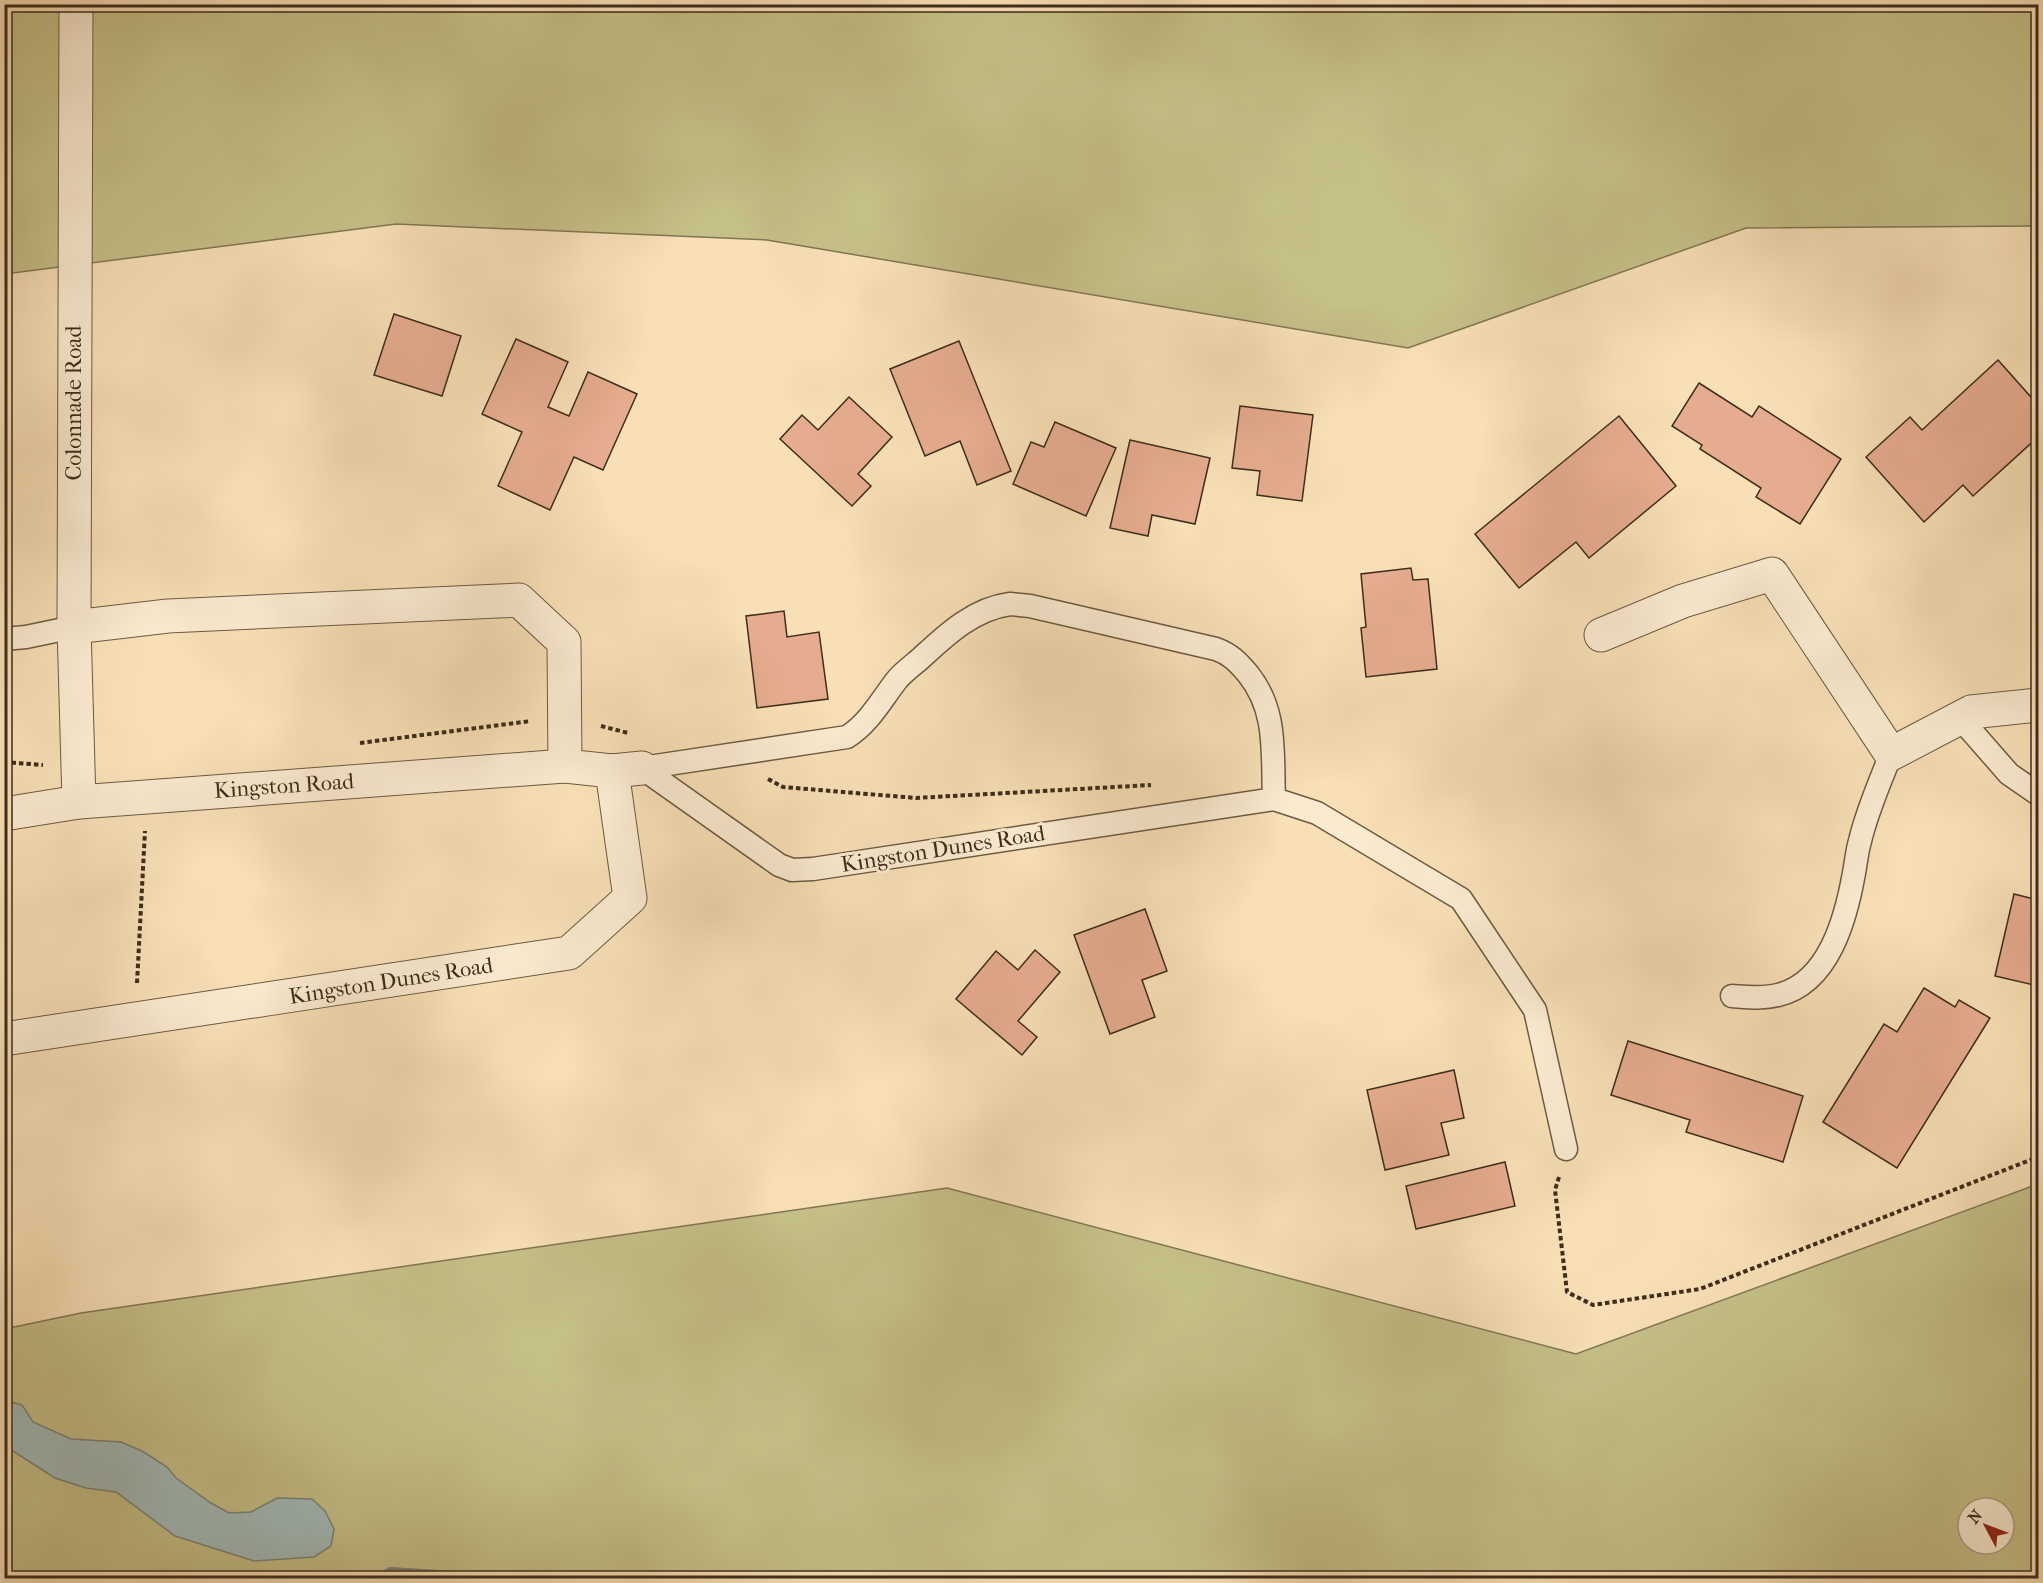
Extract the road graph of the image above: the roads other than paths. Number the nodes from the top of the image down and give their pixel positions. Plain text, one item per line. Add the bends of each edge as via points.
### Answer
1 (76, 4) edge
2 (74, 627) junction
3 (1601, 635) dead end
4 (4, 639) edge
5 (2038, 705) edge
6 (1960, 718) junction
7 (1891, 754) junction
8 (565, 766) junction
9 (627, 770) junction
10 (2038, 794) edge
11 (1274, 799) junction
12 (79, 801) junction
13 (4, 814) edge
14 (1732, 996) dead end
15 (4, 1039) edge
16 (1566, 1149) road end

1 - 2 street, Colonnade Road
2 - 4 lane
2 - 8 street via 168,616 519,600 564,642
2 - 12 street, Colonnade Road
3 - 7 street via 1683,601 1772,574
5 - 6 street via 1971,711
6 - 7 street
6 - 10 lane via 2009,774
7 - 14 lane via 1859,841 1844,916 1823,961 1798,987 1779,995
8 - 9 street, Kingston Dunes Road
8 - 12 street, Kingston Road
9 - 11 lane, Kingston Dunes Road via 792,870
9 - 11 lane, Kingston Dunes Road via 847,737 872,716 897,680 945,636 993,606 1010,604 1225,652 1257,686 1265,702 1270,718
9 - 15 street, Kingston Dunes Road via 630,898 569,953
11 - 16 lane, Kingston Dunes Road via 1317,813 1461,899 1535,1011
12 - 13 street, Kingston Road

